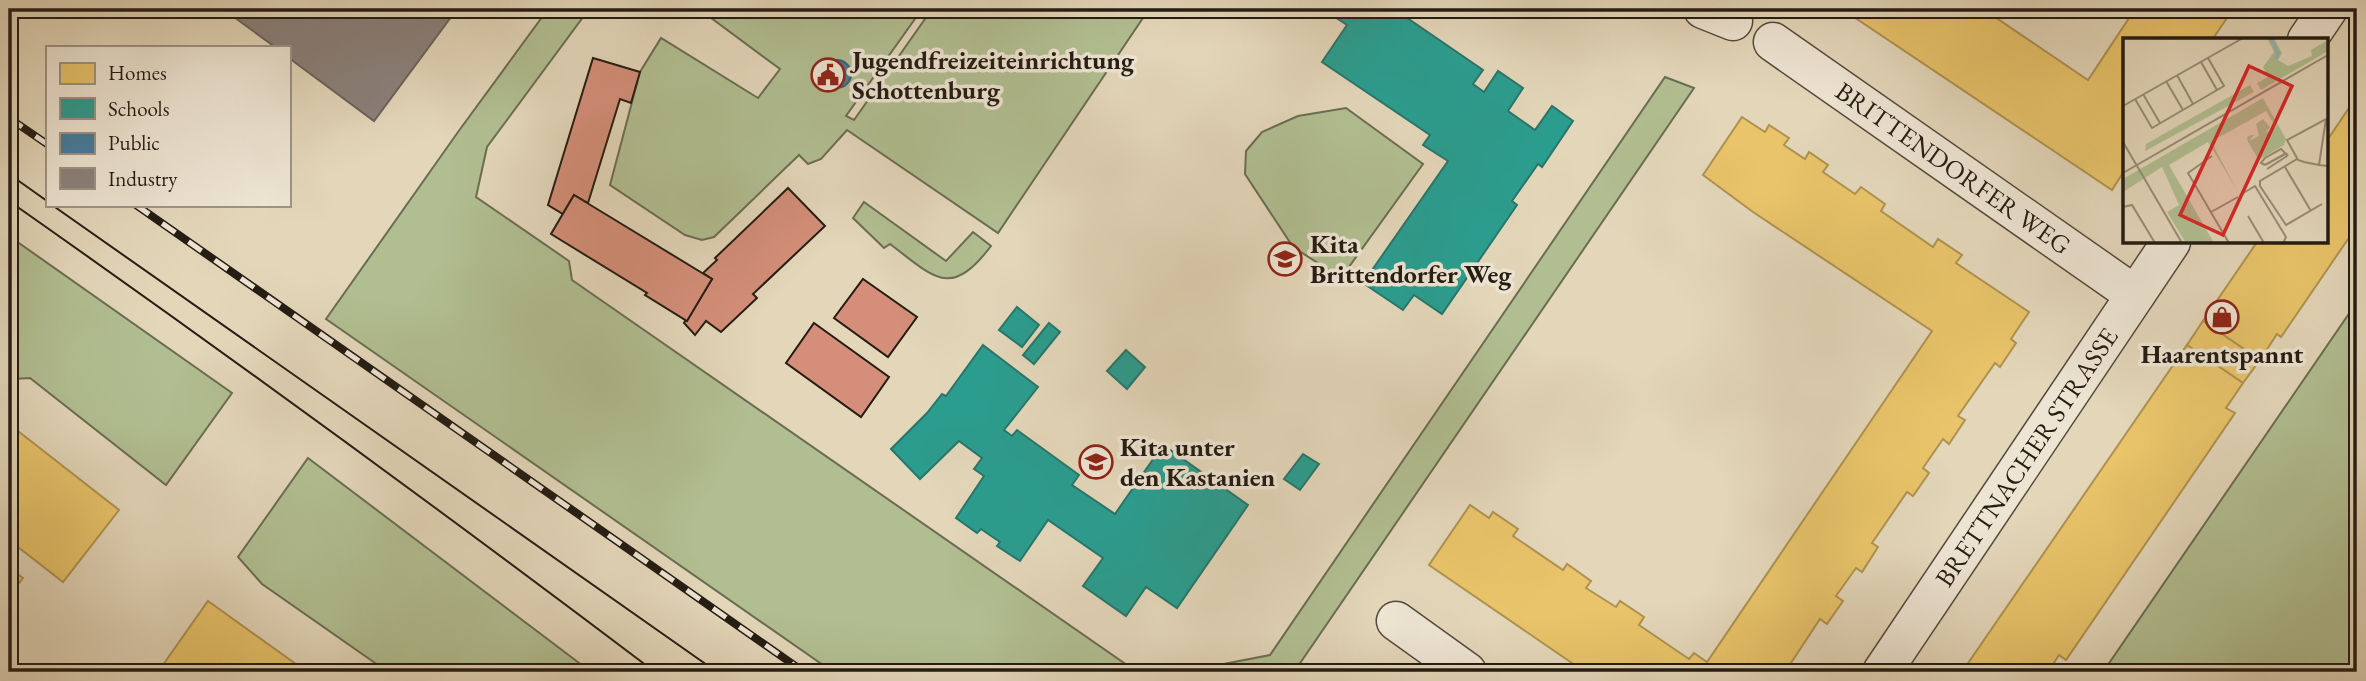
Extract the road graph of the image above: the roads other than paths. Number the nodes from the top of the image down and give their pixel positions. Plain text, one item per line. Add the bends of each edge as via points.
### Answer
1 (2328, 9) edge
2 (2308, 38) edge
3 (1773, 42) dead end
4 (2170, 243) edge
5 (2135, 295) junction
6 (1396, 621) dead end
7 (1467, 672) edge
8 (1882, 672) edge

1 - 2 street
3 - 5 street, BRITTENDORFER WEG
4 - 5 street, BRETTNACHER STRASSE
5 - 8 street, BRETTNACHER STRASSE
6 - 7 street

